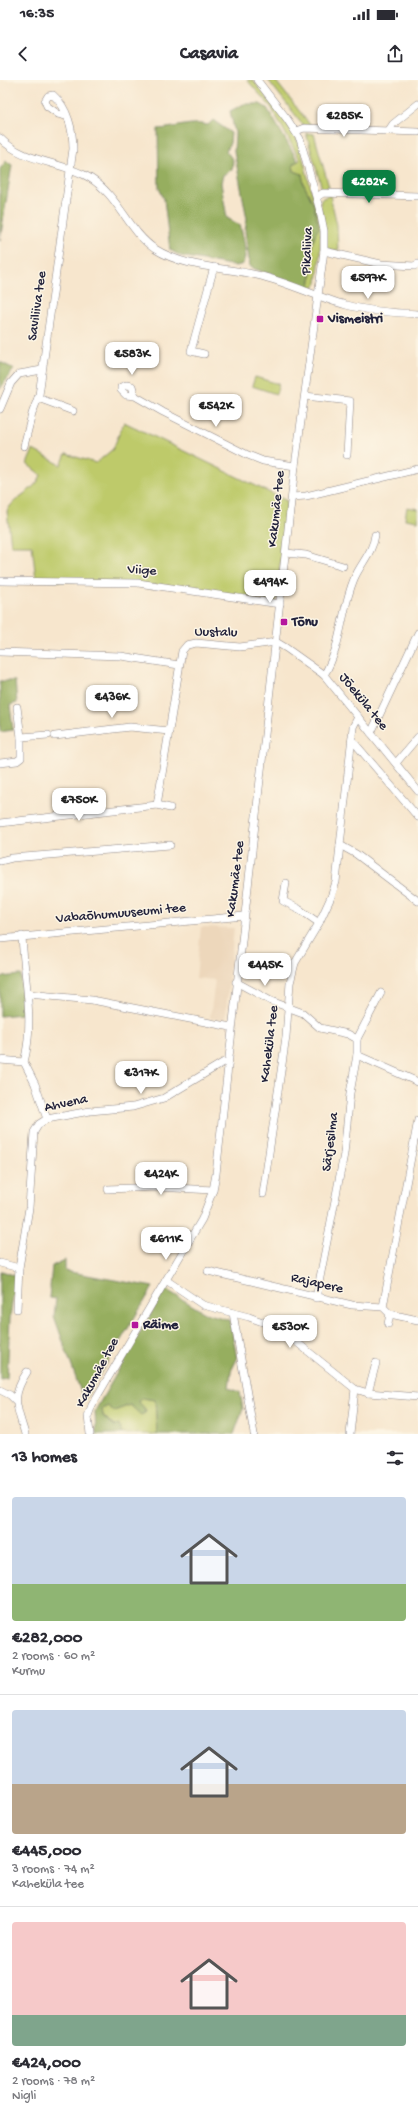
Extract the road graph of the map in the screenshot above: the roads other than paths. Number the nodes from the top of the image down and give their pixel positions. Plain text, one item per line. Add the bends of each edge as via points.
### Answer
1 (257, 80) edge
2 (418, 104) edge
3 (66, 116) dead end
4 (389, 130) junction
5 (296, 131) junction
6 (418, 132) edge
7 (0, 138) edge
8 (70, 169) junction
9 (418, 196) edge
10 (317, 197) junction
11 (324, 251) junction
12 (418, 264) edge
13 (214, 267) junction
14 (317, 295) junction
15 (418, 314) edge
16 (204, 354) dead end
17 (42, 370) junction
18 (120, 389) dead end
19 (305, 396) junction
20 (38, 398) junction
21 (0, 409) edge
22 (73, 411) dead end
23 (24, 446) dead end
24 (347, 455) dead end
25 (295, 466) junction
26 (418, 469) edge
27 (292, 497) junction
28 (375, 535) dead end
29 (286, 553) junction
30 (343, 566) dead end
31 (0, 581) edge
32 (280, 604) junction
33 (418, 633) edge
34 (276, 642) junction
35 (0, 652) edge
36 (179, 665) junction
37 (324, 675) junction
38 (17, 708) dead end
39 (358, 717) junction
40 (169, 731) junction
41 (371, 733) junction
42 (21, 737) junction
43 (418, 737) edge
44 (352, 740) junction
45 (0, 763) edge
46 (396, 763) junction
47 (418, 791) edge
48 (157, 805) junction
49 (170, 808) dead end
50 (418, 817) edge
51 (0, 823) edge
52 (170, 845) dead end
53 (340, 845) junction
54 (0, 860) edge
55 (286, 883) dead end
56 (418, 901) edge
57 (244, 916) junction
58 (319, 924) junction
59 (22, 936) junction
60 (0, 939) edge
61 (236, 982) junction
62 (381, 993) dead end
63 (28, 994) junction
64 (288, 1006) junction
65 (231, 1027) junction
66 (357, 1039) junction
67 (357, 1055) junction
68 (0, 1060) edge
69 (24, 1062) junction
70 (228, 1062) junction
71 (418, 1082) edge
72 (47, 1119) junction
73 (418, 1120) edge
74 (108, 1189) dead end
75 (213, 1190) junction
76 (264, 1194) dead end
77 (0, 1263) edge
78 (19, 1268) junction
79 (208, 1271) dead end
80 (166, 1280) junction
81 (316, 1298) junction
82 (383, 1307) junction
83 (17, 1309) dead end
84 (233, 1313) junction
85 (390, 1314) junction
86 (418, 1320) edge
87 (388, 1324) dead end
88 (376, 1363) dead end
89 (27, 1372) dead end
90 (355, 1389) junction
91 (0, 1390) edge
92 (368, 1393) junction
93 (418, 1397) edge
94 (15, 1400) junction
95 (24, 1434) edge
96 (90, 1434) edge
97 (254, 1434) edge
98 (350, 1434) edge

1 - 5 street, Pikaliiva
2 - 4 street
3 - 8 street, Saviliiva tee via 73,131
4 - 5 street via 304,128
4 - 6 street
5 - 10 street, Pikaliiva
7 - 8 street via 19,152
8 - 13 street via 91,178 105,190 139,234 154,248 176,259
8 - 17 street, Saviliiva tee
9 - 10 street via 323,194
10 - 11 street, Pikaliiva via 324,231
11 - 12 street via 381,264
11 - 14 street, Pikaliiva
13 - 14 street via 259,275
13 - 16 street via 191,351
14 - 15 street via 364,309
14 - 19 street, Kakumäe tee
17 - 20 street, Saviliiva tee
17 - 21 street via 19,374 11,383
18 - 25 street via 126,395 135,396 248,455 263,461
19 - 24 street via 350,401
19 - 25 street, Kakumäe tee
20 - 22 street
20 - 23 street, Saviliiva tee
25 - 27 street, Kakumäe tee
26 - 27 street via 306,496
27 - 29 street, Kakumäe tee
28 - 37 street via 371,552 355,578 329,667
29 - 30 street via 306,555
29 - 32 street, Kakumäe tee
31 - 32 street, Viige via 138,583
32 - 34 street, Kakumäe tee
33 - 41 street
34 - 36 street, Uustalu via 240,647 196,643 187,645 182,651
34 - 37 street, Jõeküla tee
34 - 57 street, Kakumäe tee
35 - 36 street via 115,655
36 - 40 street, Uustalu
37 - 39 street, Jõeküla tee
38 - 42 street
39 - 41 street, Jõeküla tee
39 - 44 street, Kaheküla tee via 353,727
40 - 42 street via 130,727
40 - 48 street, Uustalu
41 - 46 street, Jõeküla tee
42 - 45 street via 21,758
43 - 46 street
44 - 50 street
44 - 53 street, Kaheküla tee
46 - 47 street, Jõeküla tee
48 - 49 street
48 - 51 street
52 - 54 street
53 - 56 street via 356,854
53 - 58 street, Kaheküla tee via 336,882
55 - 58 street via 283,901
57 - 59 street, Vabaõhumuuseumi tee
57 - 61 street, Kakumäe tee
58 - 64 street, Kaheküla tee via 295,963
59 - 60 street, Vabaõhumuuseumi tee
59 - 63 street
61 - 64 street via 271,1001
61 - 65 street, Kakumäe tee
62 - 66 street, Särjesilma
63 - 65 street via 92,1000
63 - 69 street via 28,1048
64 - 66 street via 303,1013 320,1028 348,1034
64 - 76 street, Kaheküla tee
65 - 70 street, Kakumäe tee
66 - 67 street, Särjesilma
67 - 71 street
67 - 81 street, Särjesilma via 344,1154
68 - 69 street
69 - 72 street via 36,1084
70 - 72 street, Ahvena via 164,1098 133,1107
70 - 75 street, Kakumäe tee
72 - 78 street, Ahvena via 39,1124 34,1132 28,1208
73 - 82 street
74 - 75 street via 156,1187
75 - 80 street, Kakumäe tee via 202,1219
77 - 78 street
78 - 83 street, Ahvena
79 - 81 street, Rajapere
80 - 84 street via 203,1304
80 - 96 street, Kakumäe tee via 92,1404 88,1416
81 - 82 street, Rajapere via 352,1306
82 - 85 street
84 - 90 street via 279,1328
84 - 97 street
85 - 86 street
85 - 87 street
88 - 92 street
89 - 94 street
90 - 92 street
90 - 98 street
91 - 94 street via 10,1394
92 - 93 street
94 - 95 street

